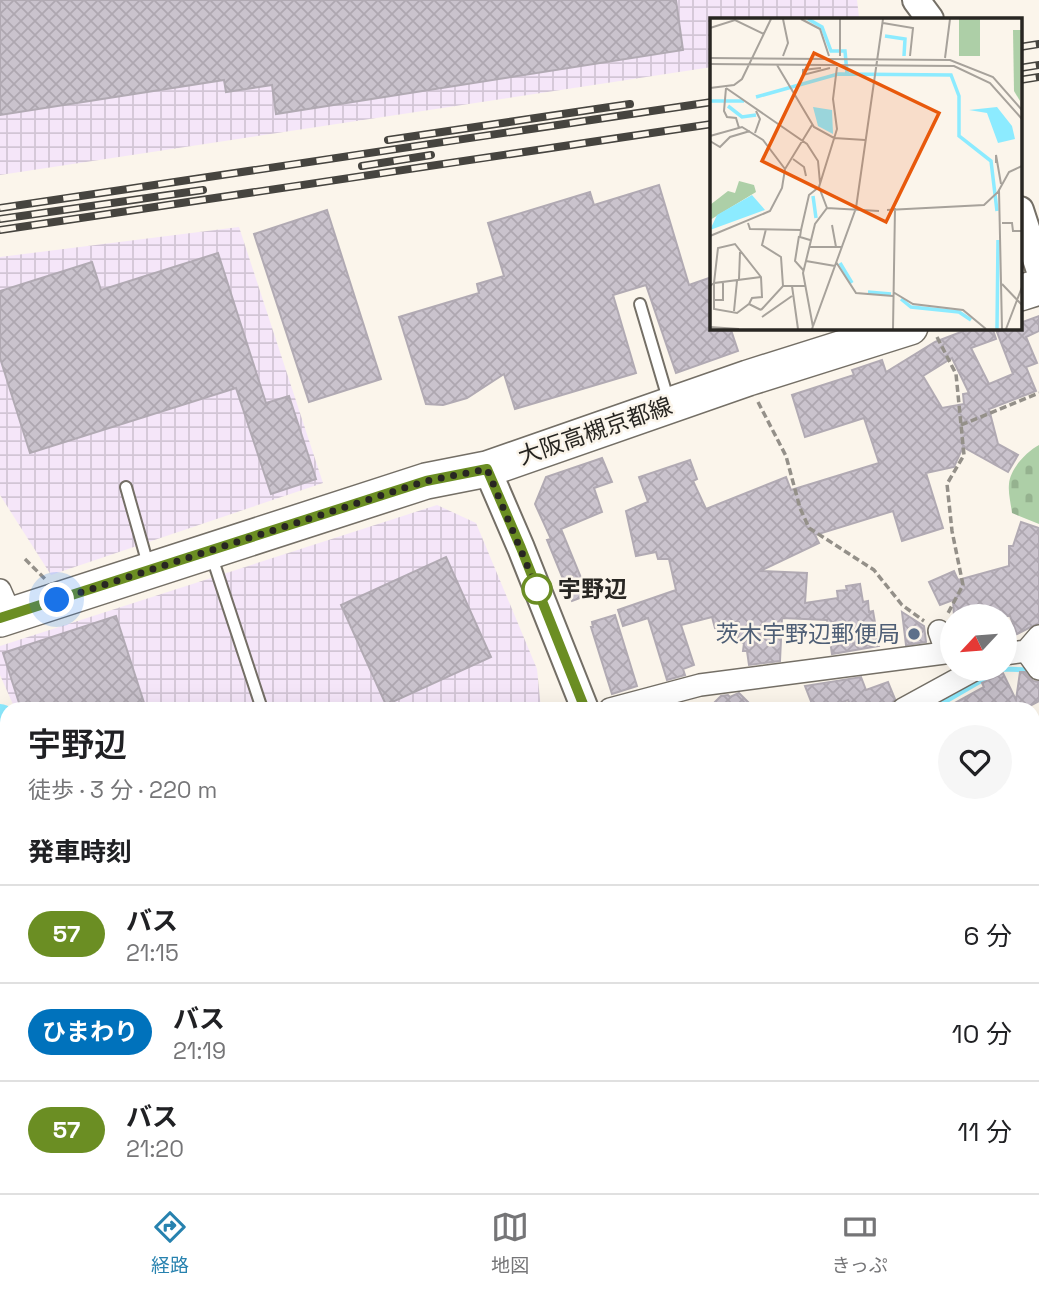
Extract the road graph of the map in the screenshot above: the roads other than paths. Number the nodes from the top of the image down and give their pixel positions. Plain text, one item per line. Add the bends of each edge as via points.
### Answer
1 (916, 0) edge
2 (929, 18) edge
3 (1021, 213) edge
4 (1039, 268) edge
5 (1039, 287) edge
6 (1021, 293) edge
7 (640, 304) dead end
8 (907, 331) edge
9 (670, 405) junction
10 (487, 469) junction
11 (126, 487) dead end
12 (210, 551) junction
13 (150, 570) junction
14 (4, 608) edge
15 (940, 653) edge
16 (1017, 654) edge
17 (1035, 654) edge
18 (954, 681) edge
19 (260, 702) edge
20 (582, 702) edge
21 (636, 702) edge
22 (916, 702) edge

1 - 2 street
3 - 4 street
5 - 6 main road
7 - 9 lane
8 - 9 main road, 大阪高槻京都線
9 - 10 main road, 大阪高槻京都線
10 - 12 main road, 大阪高槻京都線 via 426,481
10 - 20 street
11 - 13 lane
12 - 13 main road, 大阪高槻京都線
12 - 19 lane
13 - 14 main road, 大阪高槻京都線
15 - 21 street via 700,685
16 - 17 street
18 - 22 street

